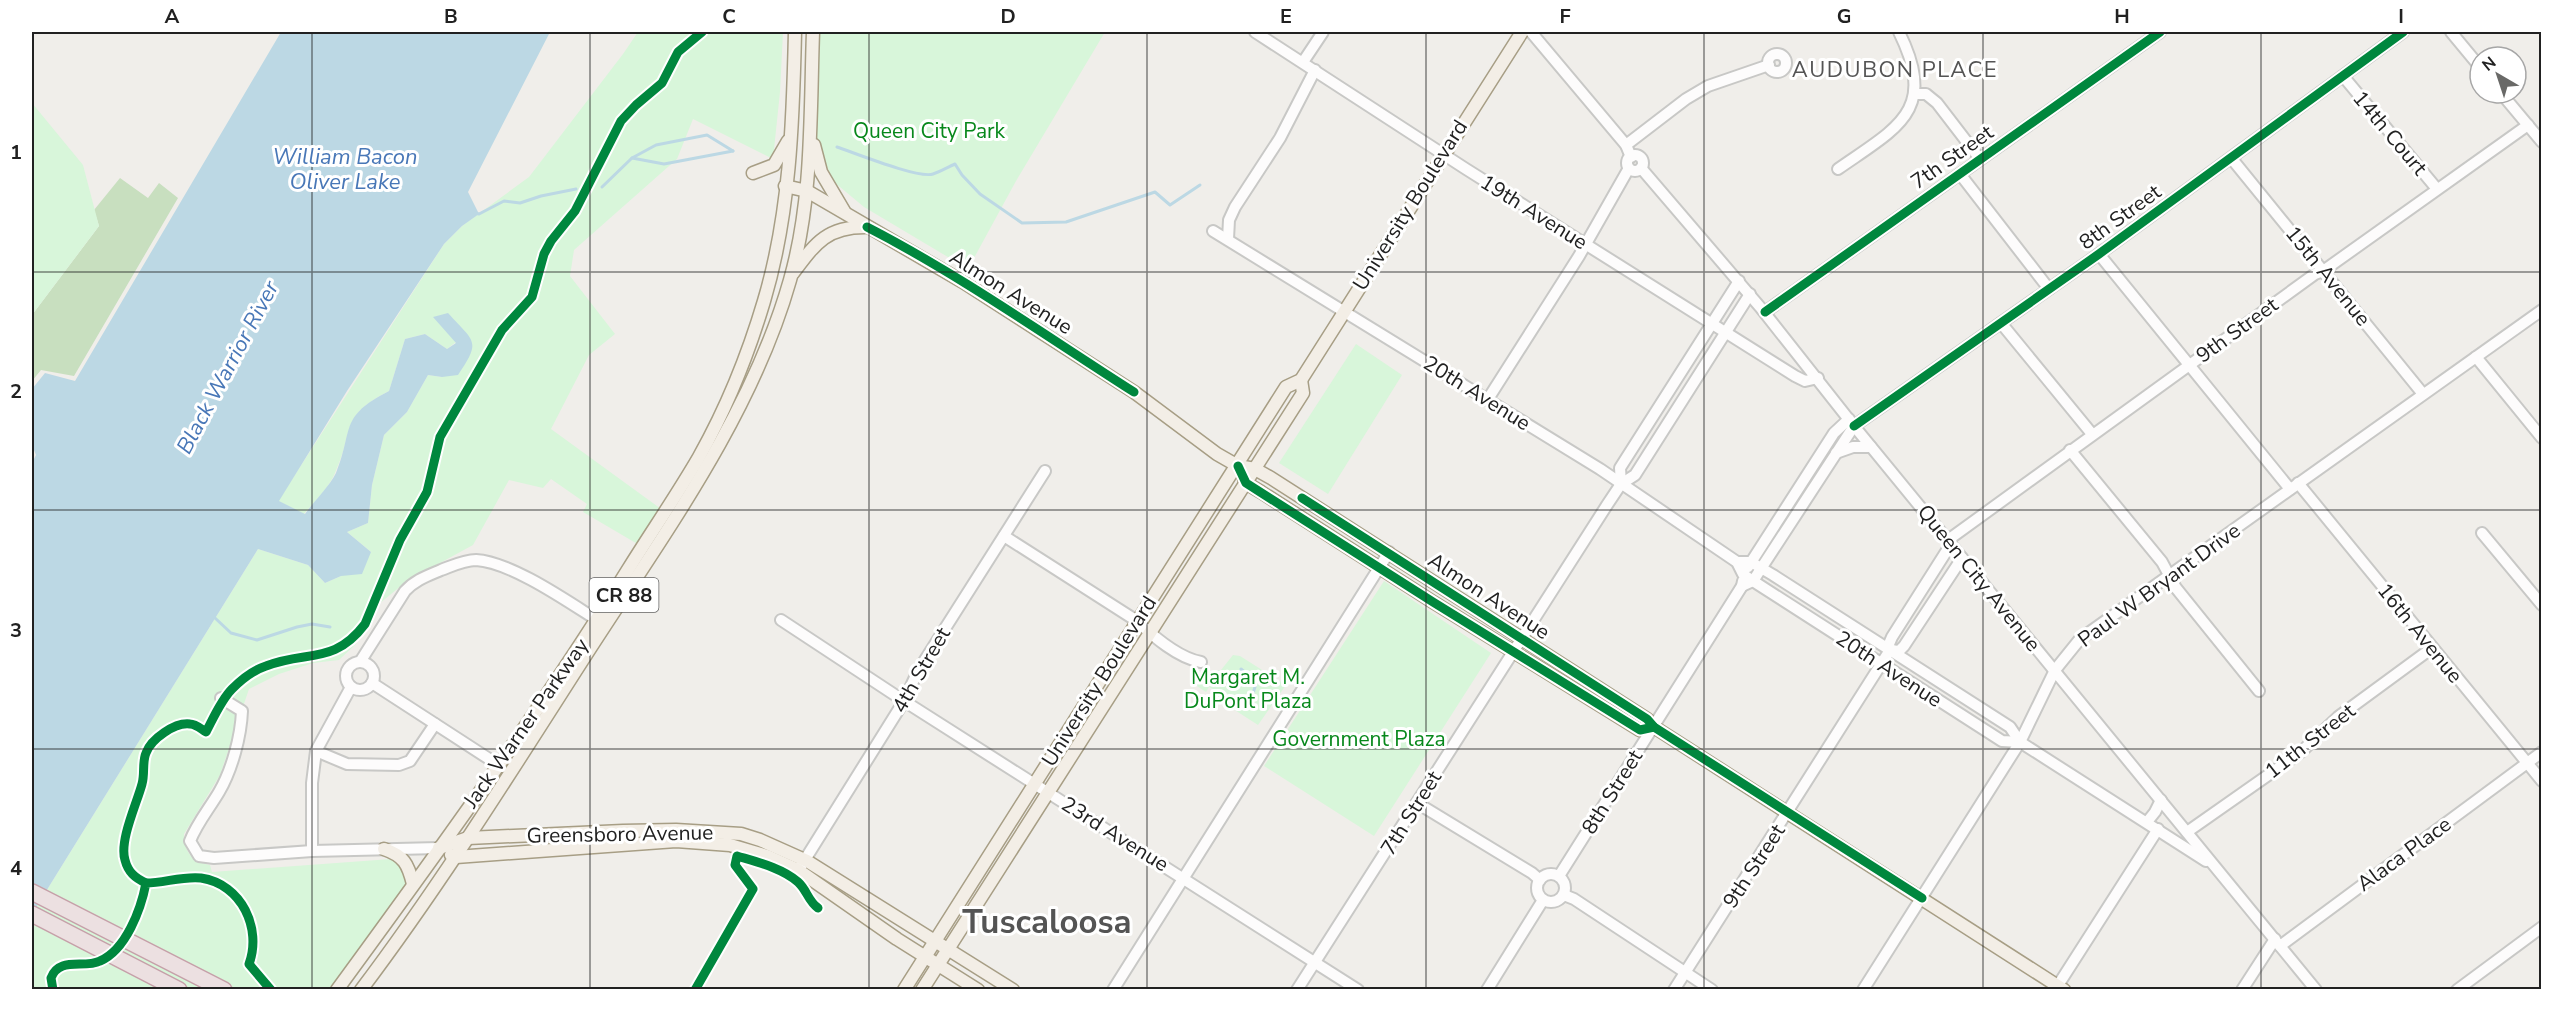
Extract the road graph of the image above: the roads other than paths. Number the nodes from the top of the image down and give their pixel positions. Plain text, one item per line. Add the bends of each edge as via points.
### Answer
1 (795, 32) edge
2 (813, 32) edge
3 (1255, 32) edge
4 (1323, 32) edge
5 (1522, 32) edge
6 (1532, 32) edge
7 (1899, 32) edge
8 (2139, 32) edge
9 (2160, 32) edge
10 (2403, 32) edge
11 (2451, 32) edge
12 (2147, 41) junction
13 (2468, 53) edge
14 (1303, 62) junction
15 (1769, 65) dead end
16 (1315, 70) junction
17 (2343, 76) junction
18 (1915, 94) junction
19 (2511, 105) edge
20 (2528, 125) junction
21 (811, 131) junction
22 (792, 135) junction
23 (2541, 142) edge
24 (1626, 145) junction
25 (1443, 154) junction
26 (1980, 159) junction
27 (2232, 159) junction
28 (1630, 162) junction
29 (1838, 169) dead end
30 (753, 173) dead end
31 (1960, 174) junction
32 (786, 186) junction
33 (2437, 189) junction
34 (807, 191) junction
35 (848, 216) junction
36 (867, 227) junction
37 (1213, 231) dead end
38 (1228, 239) junction
39 (1586, 244) junction
40 (2100, 254) junction
41 (2323, 271) junction
42 (791, 277) junction
43 (1739, 281) junction
44 (2049, 290) junction
45 (1749, 294) junction
46 (1343, 311) junction
47 (1764, 312) junction
48 (2540, 315) edge
49 (2001, 323) junction
50 (1711, 324) junction
51 (1726, 333) junction
52 (2476, 357) junction
53 (2189, 364) junction
54 (1818, 378) junction
55 (1301, 380) junction
56 (2423, 394) junction
57 (1488, 399) junction
58 (1851, 422) junction
59 (2092, 434) junction
60 (2541, 438) edge
61 (1871, 447) junction
62 (2070, 450) junction
63 (1835, 453) junction
64 (1238, 466) junction
65 (1256, 469) junction
66 (1045, 471) dead end
67 (1246, 483) junction
68 (1621, 484) junction
69 (2294, 486) junction
70 (2482, 533) dead end
71 (1004, 536) junction
72 (1950, 542) junction
73 (1389, 552) junction
74 (1962, 558) junction
75 (1737, 562) junction
76 (1751, 562) junction
77 (1379, 567) junction
78 (1760, 568) junction
79 (2169, 575) junction
80 (1746, 580) junction
81 (2541, 605) edge
82 (597, 620) junction
83 (781, 620) dead end
84 (1137, 621) junction
85 (1150, 634) junction
86 (1522, 638) junction
87 (2432, 648) junction
88 (1890, 650) junction
89 (1513, 651) junction
90 (360, 662) junction
91 (1201, 662) dead end
92 (1880, 664) junction
93 (2055, 670) junction
94 (372, 684) junction
95 (351, 687) junction
96 (2259, 691) dead end
97 (221, 698) dead end
98 (904, 701) junction
99 (435, 724) junction
100 (1654, 727) junction
101 (2020, 742) junction
102 (316, 751) junction
103 (2541, 752) edge
104 (2527, 763) junction
105 (500, 766) junction
106 (2541, 781) edge
107 (1035, 783) junction
108 (1049, 792) junction
109 (2161, 800) junction
110 (1417, 803) junction
111 (489, 804) junction
112 (1788, 812) junction
113 (2146, 822) junction
114 (2158, 829) junction
115 (2187, 832) junction
116 (504, 836) junction
117 (468, 838) junction
118 (439, 848) junction
119 (384, 849) junction
120 (312, 851) junction
121 (456, 857) junction
122 (801, 865) junction
123 (2216, 867) junction
124 (1559, 876) junction
125 (1184, 878) junction
126 (1540, 880) junction
127 (413, 884) junction
128 (32, 892) edge
129 (1564, 895) junction
130 (1922, 898) junction
131 (1544, 900) junction
132 (32, 914) edge
133 (2541, 927) edge
134 (936, 940) junction
135 (2277, 942) junction
136 (948, 948) junction
137 (925, 957) junction
138 (1315, 962) junction
139 (937, 964) junction
140 (1686, 972) junction
141 (2059, 988) edge
142 (179, 990) edge
143 (224, 990) edge
144 (337, 990) edge
145 (361, 990) edge
146 (904, 990) edge
147 (922, 990) edge
148 (978, 990) edge
149 (1013, 990) edge
150 (1113, 990) edge
151 (1297, 990) edge
152 (1358, 990) edge
153 (1487, 990) edge
154 (1674, 990) edge
155 (1712, 990) edge
156 (1863, 990) edge
157 (2242, 990) edge
158 (2316, 990) edge
159 (2457, 990) edge

1 - 22 main road, Jack Warner Parkway
2 - 21 main road, Jack Warner Parkway / CR 88
3 - 14 street, 19th Avenue
4 - 14 street
5 - 25 main road, University Boulevard
6 - 24 street
7 - 18 street via 1911,61
8 - 12 street
9 - 12 street, 7th Street
10 - 17 street, 8th Street
11 - 13 street
12 - 26 street, 7th Street
14 - 16 street, 19th Avenue
15 - 24 street via 1708,86
16 - 25 street, 19th Avenue
16 - 38 street via 1280,138 1235,207 1229,220
17 - 27 street, 8th Street
17 - 33 street, 14th Court
18 - 26 street via 1926,94 1936,103
18 - 29 street via 1908,114 1899,124
19 - 20 street
20 - 23 street
20 - 33 street, 9th Street
21 - 34 main road, Jack Warner Parkway / CR 88
21 - 35 main road via 820,172
22 - 30 main road via 774,165
22 - 32 main road, Jack Warner Parkway
24 - 28 street
25 - 39 street, 19th Avenue
25 - 46 main road, University Boulevard
26 - 31 street, 7th Street
27 - 40 street, 8th Street
27 - 41 street, 15th Avenue
28 - 39 street
28 - 43 street, Queen City Avenue via 1635,171 1641,168
31 - 44 street
31 - 47 street, 7th Street
32 - 34 main road, Almon Avenue
32 - 82 main road, Jack Warner Parkway via 782,227 764,302 718,419 695,464
33 - 41 street, 9th Street
34 - 35 main road, Almon Avenue
34 - 42 main road, Jack Warner Parkway / CR 88
35 - 36 main road, Almon Avenue
36 - 42 main road via 827,235
36 - 64 main road, Almon Avenue via 910,249 1045,334
37 - 38 street, 20th Avenue
38 - 46 street, 20th Avenue
39 - 50 street, 19th Avenue
39 - 57 street
40 - 44 street, 8th Street
40 - 53 street, 16th Avenue
41 - 53 street, 9th Street
41 - 56 street, 15th Avenue
42 - 111 main road, Jack Warner Parkway / CR 88 via 753,383 723,436 646,563
43 - 45 street, Queen City Avenue
43 - 50 street, 7th Street
44 - 49 street, 8th Street
45 - 47 street, Queen City Avenue
45 - 51 street, 7th Street
46 - 55 main road, University Boulevard
46 - 57 street, 20th Avenue
47 - 54 street, Queen City Avenue
48 - 52 street, Paul W Bryant Drive
49 - 58 street, 8th Street
49 - 59 street
50 - 51 street, 19th Avenue
50 - 68 street, 7th Street via 1620,468
51 - 54 street, 19th Avenue via 1805,381
51 - 68 street, 7th Street via 1635,475
52 - 56 street, Paul W Bryant Drive
52 - 60 street
53 - 59 street, 9th Street
53 - 69 street, 16th Avenue
54 - 58 street, Queen City Avenue
55 - 64 main road, University Boulevard via 1286,387
55 - 65 main road, University Boulevard via 1303,393
56 - 69 street, Paul W Bryant Drive
57 - 68 street, 20th Avenue
58 - 61 street, Queen City Avenue
58 - 63 street, 8th Street
58 - 76 street, 8th Street via 1834,434
59 - 62 street, 9th Street
61 - 63 street
61 - 72 street, Queen City Avenue
62 - 72 street, 9th Street
62 - 79 street via 2162,561
63 - 78 street, 8th Street
64 - 65 main road, Almon Avenue
64 - 67 main road
64 - 84 main road, University Boulevard
65 - 67 main road, University Boulevard
65 - 73 main road, Almon Avenue
66 - 71 street, 4th Street
67 - 77 main road, Almon Avenue
67 - 85 main road, University Boulevard
68 - 75 street, 20th Avenue
68 - 86 street, 7th Street
69 - 79 street, Paul W Bryant Drive
69 - 87 street, 16th Avenue
70 - 81 street
71 - 84 street
71 - 98 street, 4th Street via 918,671
72 - 74 street, Queen City Avenue
72 - 88 street, 9th Street via 1892,637
73 - 77 street
73 - 86 main road, Almon Avenue
74 - 88 street, 9th Street via 1904,646 1899,651
74 - 93 street, Queen City Avenue
75 - 76 street
75 - 80 street, 20th Avenue
76 - 78 street, 20th Avenue
76 - 80 street, 8th Street
77 - 89 main road, Almon Avenue
77 - 125 street
78 - 80 street, 8th Street
78 - 88 street, 20th Avenue
79 - 93 street, Paul W Bryant Drive via 2080,639
79 - 96 street
80 - 92 street, 20th Avenue
80 - 100 street, 8th Street
82 - 90 street via 507,569 476,560 460,562 413,583
82 - 105 main road, Jack Warner Parkway
83 - 98 street, 23rd Avenue
84 - 85 street
84 - 107 main road, University Boulevard
85 - 91 street via 1190,660
85 - 108 main road, University Boulevard
86 - 89 street, 7th Street
86 - 100 main road, Almon Avenue
87 - 104 street, 16th Avenue
87 - 115 street, 11th Street via 2338,717 2301,752
88 - 92 street, 9th Street
88 - 101 street, 20th Avenue via 2010,727
89 - 100 main road, Almon Avenue via 1640,730
89 - 110 street, 7th Street
90 - 94 street via 373,669
90 - 95 street via 347,671 346,680
92 - 101 street, 20th Avenue via 2002,741
92 - 112 street, 9th Street
93 - 101 street, Paul W Bryant Drive
93 - 109 street, Queen City Avenue
94 - 95 street via 364,689
94 - 99 street
95 - 102 street
97 - 120 street, Greensboro Avenue via 242,711 242,724 220,791 195,828 190,841 192,849 199,856 214,858
98 - 107 street, 23rd Avenue
98 - 122 street, 4th Street
99 - 102 street via 410,761 399,765 347,764
99 - 105 street
100 - 112 main road, Almon Avenue
100 - 124 street, 8th Street
101 - 113 street, 20th Avenue
101 - 130 street, Paul W Bryant Drive
102 - 120 street
103 - 104 street, Alaca Place
104 - 106 street, 16th Avenue
104 - 135 street, Alaca Place
105 - 118 main road, Jack Warner Parkway
107 - 108 street, 23rd Avenue
107 - 134 main road, University Boulevard
108 - 125 street, 23rd Avenue
108 - 136 main road, University Boulevard
109 - 113 street
109 - 115 street, Queen City Avenue
110 - 126 street
110 - 138 street, 7th Street
111 - 116 main road via 486,820
111 - 117 main road, Jack Warner Parkway / CR 88
112 - 130 main road, Almon Avenue
112 - 140 street, 9th Street
113 - 114 street, 20th Avenue
114 - 123 street, 20th Avenue
114 - 141 street
115 - 123 street, Queen City Avenue
116 - 117 main road, Greensboro Avenue
116 - 122 main road, Greensboro Avenue via 623,831 741,834 760,840
117 - 118 main road, Greensboro Avenue
117 - 121 main road, Jack Warner Parkway / CR 88
118 - 119 street, Greensboro Avenue
118 - 121 main road, Greensboro Avenue
118 - 127 main road, Jack Warner Parkway
119 - 120 street, Greensboro Avenue
119 - 127 main road via 403,858
121 - 122 main road, Greensboro Avenue via 676,841 730,845
121 - 145 main road, Jack Warner Parkway / CR 88
122 - 134 main road, Greensboro Avenue
122 - 137 main road, Greensboro Avenue
123 - 135 street, Queen City Avenue
124 - 126 street via 1548,874
124 - 129 street via 1564,883
125 - 138 street, 23rd Avenue
125 - 150 street
126 - 131 street via 1538,892
127 - 144 main road, Jack Warner Parkway
128 - 143 highway
129 - 131 street via 1555,902
129 - 140 street
130 - 141 main road, Almon Avenue
130 - 156 street, Paul W Bryant Drive
131 - 153 street
132 - 142 highway
133 - 159 street
134 - 136 main road, Greensboro Avenue
134 - 137 main road, University Boulevard
135 - 157 street
135 - 158 street, Queen City Avenue
136 - 139 main road, University Boulevard
136 - 149 main road, Greensboro Avenue
137 - 139 main road, Greensboro Avenue
137 - 146 main road, University Boulevard
138 - 151 street, 7th Street
138 - 152 street, 23rd Avenue
139 - 147 main road, University Boulevard
139 - 148 main road, Greensboro Avenue
140 - 154 street, 9th Street
140 - 155 street

